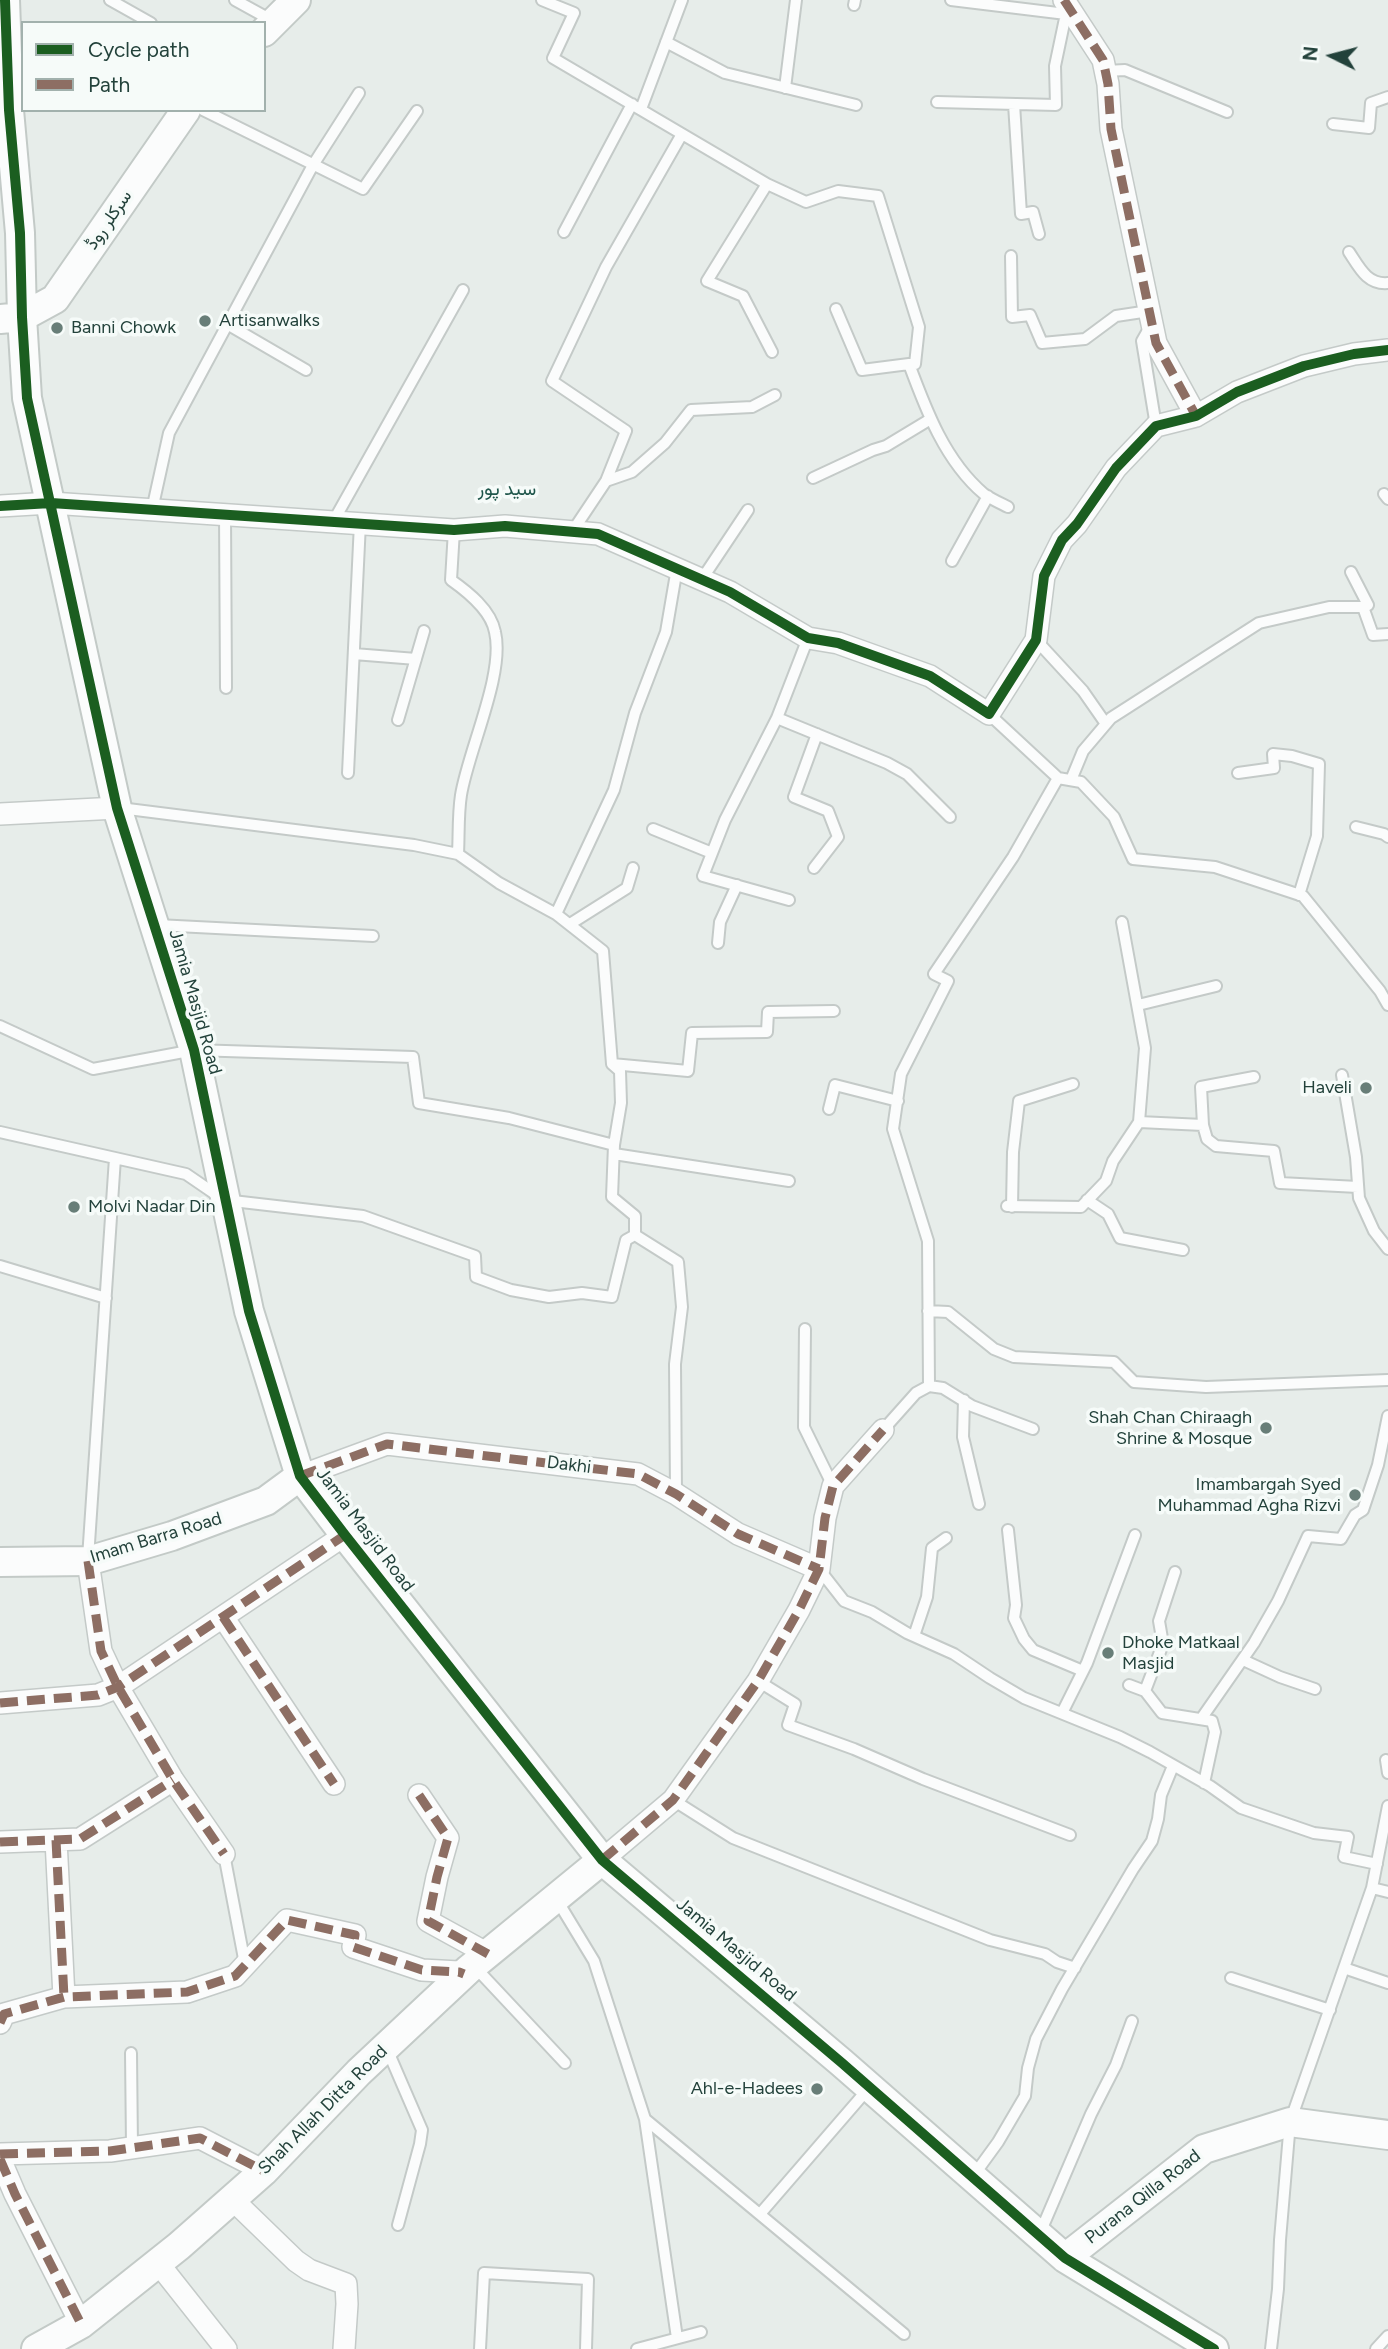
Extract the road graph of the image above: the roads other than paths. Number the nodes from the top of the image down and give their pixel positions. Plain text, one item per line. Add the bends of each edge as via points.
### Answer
1 (5, 0) edge
2 (110, 0) edge
3 (235, 0) edge
4 (296, 0) edge
5 (542, 0) edge
6 (682, 0) edge
7 (796, 0) edge
8 (951, 0) edge
9 (1066, 7) edge
10 (147, 21) edge
11 (261, 21) edge
12 (269, 27) edge
13 (3, 38) edge
14 (666, 42) junction
15 (1106, 71) junction
16 (785, 88) junction
17 (359, 93) dead end
18 (1388, 97) edge
19 (937, 102) dead end
20 (1014, 104) junction
21 (856, 106) dead end
22 (637, 107) junction
23 (417, 111) dead end
24 (185, 112) edge
25 (207, 112) edge
26 (1227, 112) dead end
27 (1333, 124) dead end
28 (682, 134) junction
29 (313, 164) junction
30 (767, 184) junction
31 (564, 232) dead end
32 (1039, 234) dead end
33 (1349, 251) dead end
34 (1011, 256) dead end
35 (1388, 283) edge
36 (463, 290) dead end
37 (836, 309) dead end
38 (1151, 317) junction
39 (11, 318) edge
40 (227, 324) junction
41 (1388, 350) edge
42 (772, 352) dead end
43 (909, 364) junction
44 (306, 370) dead end
45 (775, 395) dead end
46 (1196, 416) junction
47 (929, 420) junction
48 (1156, 426) junction
49 (813, 478) dead end
50 (606, 481) junction
51 (988, 496) junction
52 (51, 503) junction
53 (0, 506) edge
54 (1008, 507) dead end
55 (152, 510) junction
56 (748, 510) dead end
57 (225, 514) junction
58 (333, 522) junction
59 (360, 523) junction
60 (454, 530) junction
61 (572, 532) junction
62 (952, 561) dead end
63 (677, 568) junction
64 (1351, 572) dead end
65 (702, 579) junction
66 (1363, 607) junction
67 (424, 631) dead end
68 (1388, 634) edge
69 (808, 638) junction
70 (1036, 640) junction
71 (354, 654) junction
72 (416, 659) junction
73 (226, 688) dead end
74 (989, 715) junction
75 (777, 718) junction
76 (398, 720) dead end
77 (1106, 724) junction
78 (817, 734) junction
79 (348, 773) dead end
80 (1238, 773) dead end
81 (1058, 778) junction
82 (1070, 780) junction
83 (117, 808) junction
84 (0, 814) edge
85 (950, 817) dead end
86 (1356, 827) dead end
87 (653, 829) dead end
88 (1388, 837) edge
89 (712, 853) junction
90 (458, 854) junction
91 (633, 868) dead end
92 (814, 868) dead end
93 (737, 886) junction
94 (1299, 895) junction
95 (789, 900) dead end
96 (556, 914) junction
97 (1122, 922) dead end
98 (154, 924) junction
99 (570, 925) junction
100 (373, 936) dead end
101 (718, 943) dead end
102 (1216, 986) dead end
103 (1138, 1005) junction
104 (1388, 1005) edge
105 (834, 1010) dead end
106 (0, 1026) edge
107 (194, 1050) junction
108 (612, 1064) junction
109 (1342, 1075) dead end
110 (1254, 1077) dead end
111 (1073, 1084) dead end
112 (898, 1101) junction
113 (829, 1109) dead end
114 (1139, 1122) junction
115 (1203, 1125) junction
116 (0, 1132) edge
117 (614, 1149) junction
118 (115, 1158) junction
119 (789, 1181) dead end
120 (1358, 1187) junction
121 (224, 1200) junction
122 (1087, 1200) junction
123 (635, 1235) junction
124 (1388, 1249) edge
125 (1182, 1250) dead end
126 (0, 1266) edge
127 (106, 1298) junction
128 (928, 1311) junction
129 (805, 1329) dead end
130 (1388, 1380) edge
131 (929, 1386) junction
132 (964, 1400) junction
133 (1388, 1416) edge
134 (1033, 1429) dead end
135 (883, 1430) joint
136 (300, 1476) junction
137 (833, 1486) junction
138 (676, 1494) junction
139 (979, 1504) dead end
140 (1009, 1530) dead end
141 (345, 1535) junction
142 (1136, 1535) dead end
143 (946, 1538) dead end
144 (88, 1561) junction
145 (0, 1562) edge
146 (820, 1569) junction
147 (1175, 1572) dead end
148 (223, 1617) junction
149 (914, 1636) junction
150 (1242, 1660) junction
151 (1083, 1671) junction
152 (758, 1681) junction
153 (1129, 1685) dead end
154 (118, 1687) junction
155 (1315, 1689) dead end
156 (1144, 1692) junction
157 (0, 1703) edge
158 (1062, 1713) junction
159 (1201, 1719) junction
160 (1386, 1760) dead end
161 (1173, 1766) junction
162 (1388, 1773) edge
163 (173, 1780) junction
164 (1204, 1783) junction
165 (334, 1784) dead end
166 (419, 1795) dead end
167 (673, 1800) junction
168 (1388, 1806) edge
169 (1070, 1835) dead end
170 (56, 1840) junction
171 (0, 1842) edge
172 (224, 1854) joint
173 (602, 1860) junction
174 (1377, 1864) junction
175 (1372, 1888) junction
176 (1388, 1892) edge
177 (556, 1898) junction
178 (245, 1964) junction
179 (475, 1965) junction
180 (1075, 1968) junction
181 (1344, 1968) junction
182 (1231, 1978) dead end
183 (1388, 1983) edge
184 (64, 1997) junction
185 (1330, 2010) junction
186 (1132, 2021) dead end
187 (0, 2022) edge
188 (386, 2047) junction
189 (131, 2053) dead end
190 (565, 2063) dead end
191 (869, 2087) junction
192 (645, 2119) junction
193 (1290, 2122) junction
194 (1388, 2135) edge
195 (132, 2147) junction
196 (0, 2154) edge
197 (0, 2159) edge
198 (264, 2171) junction
199 (972, 2177) junction
200 (7, 2189) edge
201 (232, 2199) junction
202 (760, 2214) junction
203 (398, 2225) dead end
204 (1039, 2236) junction
205 (1065, 2258) junction
206 (158, 2263) junction
207 (81, 2324) junction
208 (701, 2332) dead end
209 (904, 2334) dead end
210 (1388, 2336) edge
211 (677, 2338) junction
212 (36, 2349) edge
213 (226, 2349) edge
214 (344, 2349) edge
215 (480, 2349) edge
216 (586, 2349) edge
217 (637, 2349) edge
218 (1214, 2349) edge
219 (1270, 2349) edge
220 (1376, 2349) edge

1 - 13 street, Jamia Masjid Road
2 - 10 lane
3 - 11 lane
4 - 12 street
5 - 22 lane via 574,13 553,58
6 - 14 lane
7 - 16 lane
8 - 9 lane
9 - 15 street
9 - 20 lane via 1055,66 1056,105
13 - 39 street, Jamia Masjid Road via 20,233
14 - 16 lane via 725,73
14 - 22 lane
15 - 26 lane via 1125,70
15 - 38 street via 1111,130
16 - 21 lane
17 - 29 lane
18 - 27 lane via 1371,103 1369,128
19 - 20 lane
20 - 32 lane via 1021,214 1033,212
22 - 28 lane
22 - 31 lane
23 - 29 lane via 363,189
24 - 39 street, سرکلر روڈ via 55,299
25 - 29 lane
28 - 30 lane
28 - 50 lane via 606,267 552,381 626,431
29 - 40 lane
30 - 42 lane via 707,281 743,296
30 - 43 lane via 806,202 838,191 878,196 919,327 915,364
33 - 35 lane via 1375,283
34 - 38 lane via 1012,317 1030,315 1042,343 1085,339 1115,316
36 - 58 lane
37 - 43 lane via 862,370
38 - 46 street via 1156,342
38 - 48 lane via 1142,341
39 - 52 street, Jamia Masjid Road
40 - 44 lane
40 - 55 lane via 169,433
41 - 46 street via 1304,366 1237,392
43 - 47 lane
45 - 50 lane via 752,407 691,410 665,443 632,472
46 - 48 street
47 - 49 lane via 886,446
47 - 51 lane via 961,468
48 - 70 street via 1116,468 1062,540 1044,576
50 - 61 lane
51 - 54 lane
51 - 62 lane
52 - 53 street
52 - 55 street
52 - 83 street, Jamia Masjid Road
55 - 57 street
56 - 65 lane
57 - 58 street
57 - 73 lane
58 - 59 street
59 - 60 street
59 - 71 lane
60 - 61 street via 505,526
60 - 90 lane via 451,580 485,612 495,632 495,671 461,796
61 - 63 street via 598,534
63 - 65 street
63 - 96 lane via 666,632 635,713 614,790
64 - 66 lane via 1368,605
65 - 69 street
66 - 68 lane via 1373,635
66 - 77 lane via 1329,607 1259,623
67 - 72 lane
69 - 74 street via 838,643 930,676
69 - 75 lane
70 - 74 street
70 - 77 lane
71 - 72 lane
71 - 79 lane
72 - 76 lane
74 - 81 lane
75 - 78 lane
75 - 89 lane
77 - 82 lane via 1083,751
78 - 85 lane via 907,774
78 - 92 lane via 794,797 828,811 838,838
80 - 94 lane via 1274,768 1273,754 1319,764 1317,836
81 - 82 lane
81 - 112 lane via 1013,857 934,974 948,981 901,1074
82 - 94 lane via 1081,782 1114,817 1133,859 1214,867
83 - 84 street
83 - 90 lane
83 - 98 street, Jamia Masjid Road
86 - 88 lane
87 - 89 lane
89 - 93 lane via 703,876
90 - 96 lane
91 - 99 lane via 628,888
93 - 95 lane
93 - 101 lane via 720,922
94 - 104 lane
96 - 99 lane
97 - 103 lane
98 - 100 lane
98 - 107 street, Jamia Masjid Road
99 - 108 lane via 603,951
102 - 103 lane
103 - 114 lane via 1144,1048
105 - 108 lane via 768,1012 767,1032 692,1032 688,1070
106 - 107 lane via 93,1069
107 - 117 lane via 413,1057 419,1103 509,1118
107 - 121 street, Jamia Masjid Road
108 - 117 lane via 620,1071 621,1103
109 - 120 lane
110 - 115 lane via 1200,1087
111 - 122 lane via 1019,1101 1009,1206 1081,1207
112 - 113 lane via 835,1085
112 - 128 lane via 893,1129 928,1241
114 - 115 lane
114 - 122 lane via 1113,1161 1106,1181
115 - 120 lane via 1207,1139 1216,1146 1274,1151 1280,1183
116 - 118 lane
117 - 119 lane
117 - 123 lane via 612,1197 635,1216
118 - 121 lane via 186,1174
118 - 127 lane
120 - 124 lane via 1374,1231
121 - 123 lane via 363,1216 475,1256 476,1277 549,1297 582,1293 612,1297 626,1240
121 - 136 street, Jamia Masjid Road via 249,1311
122 - 125 lane via 1108,1214 1120,1238
123 - 138 lane via 678,1262 682,1307 675,1364
126 - 127 lane
127 - 144 lane
128 - 130 lane via 948,1312 994,1349 1014,1357 1114,1362 1134,1382 1206,1387
128 - 131 lane
129 - 137 lane via 804,1427
131 - 132 lane
131 - 135 lane
132 - 134 lane
132 - 139 lane via 963,1437
133 - 150 lane via 1363,1510 1354,1515 1341,1539 1308,1536 1278,1601
135 - 137 street
136 - 138 street, Dakhi via 387,1444 638,1474
136 - 141 street, Jamia Masjid Road
136 - 144 street, Imam Barra Road via 266,1501
137 - 146 street
138 - 146 street, Dakhi via 738,1534
140 - 151 lane via 1014,1618 1024,1639 1033,1650
141 - 148 street
141 - 173 street, Jamia Masjid Road
142 - 151 lane
143 - 149 lane via 932,1548 927,1597
144 - 145 street, Imam Barra Road
144 - 154 street via 101,1651
146 - 149 lane via 844,1601
146 - 152 street
147 - 156 lane via 1159,1621 1163,1644
148 - 154 street
148 - 165 street
149 - 158 lane via 954,1654 1024,1698
150 - 155 lane
150 - 159 lane
151 - 158 lane
152 - 167 street
152 - 169 lane via 795,1704 788,1725
153 - 156 lane
154 - 157 street via 98,1695
154 - 163 street
156 - 159 lane via 1162,1713
158 - 161 lane
159 - 164 lane via 1212,1721 1215,1732
160 - 162 lane
161 - 164 lane
161 - 180 lane via 1152,1841
163 - 170 street via 80,1839
163 - 172 street
164 - 174 lane via 1241,1808 1314,1833 1348,1838 1344,1857
166 - 179 street via 448,1838 428,1920
167 - 173 street
167 - 180 lane via 733,1838 990,1940 1045,1954
168 - 174 lane
170 - 171 street
170 - 184 street
172 - 178 lane
173 - 177 street, Shah Allah Ditta Road
173 - 191 street, Jamia Masjid Road
174 - 175 lane
175 - 176 lane
175 - 181 lane
177 - 179 street, Shah Allah Ditta Road
177 - 192 lane via 594,1961
178 - 179 street via 287,1920 355,1935 353,1947 422,1970 459,1972
178 - 184 street via 235,1976 187,1992
179 - 188 street, Shah Allah Ditta Road
179 - 190 lane
180 - 199 lane via 1036,2039 1025,2096
181 - 183 lane
181 - 185 lane
182 - 185 lane
184 - 187 street via 4,2014
185 - 193 lane
186 - 204 lane
188 - 198 street, Shah Allah Ditta Road
188 - 203 lane via 422,2130
189 - 195 lane
191 - 199 street, Jamia Masjid Road
191 - 202 lane
192 - 202 lane
192 - 211 lane
193 - 194 street, Purana Qilla Road
193 - 205 street, Purana Qilla Road via 1204,2149
193 - 219 lane
195 - 196 street
195 - 198 street via 200,2138
197 - 200 street
198 - 201 street, Shah Allah Ditta Road
199 - 204 street, Jamia Masjid Road
200 - 207 street
201 - 206 street, Shah Allah Ditta Road
201 - 214 street via 296,2262 346,2284
202 - 209 lane
204 - 205 street, Jamia Masjid Road
205 - 218 street, Jamia Masjid Road
206 - 207 street, Shah Allah Ditta Road
206 - 213 street
207 - 212 street, Shah Allah Ditta Road
208 - 211 lane
210 - 220 lane
211 - 217 lane
215 - 216 lane via 484,2273 588,2279

